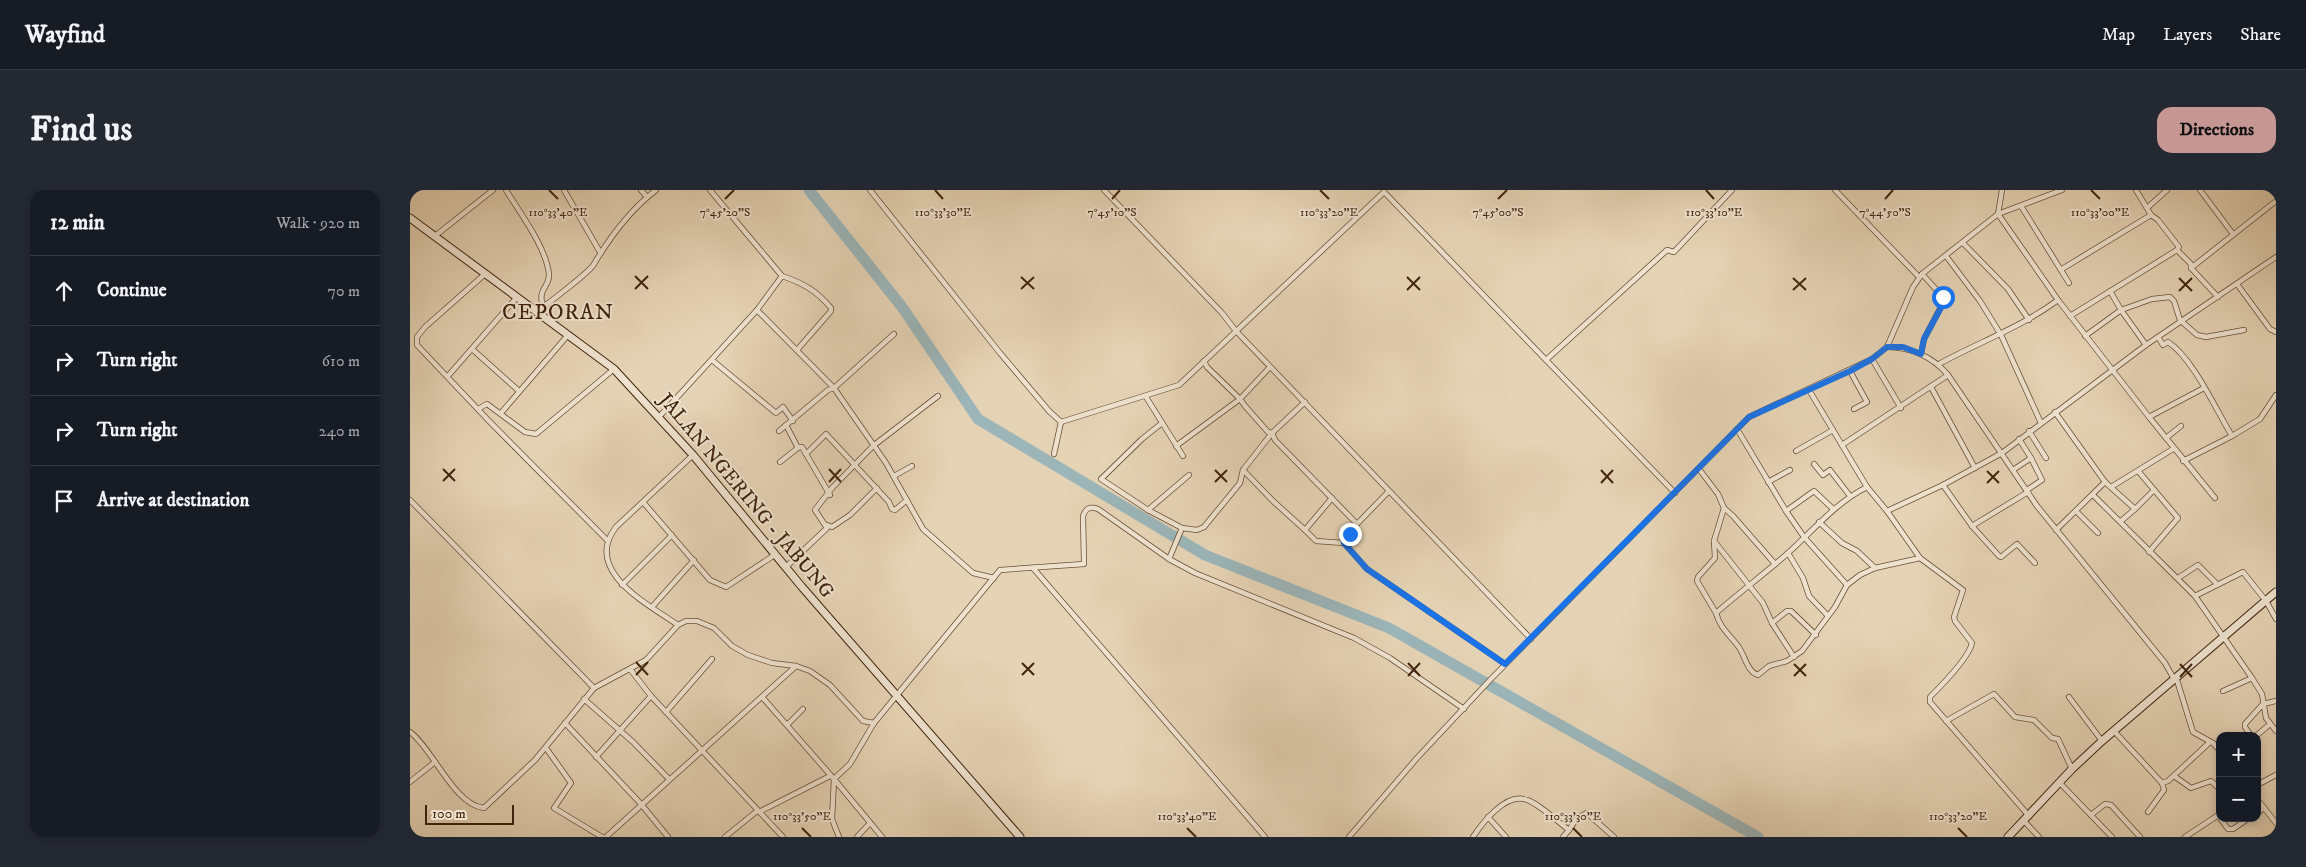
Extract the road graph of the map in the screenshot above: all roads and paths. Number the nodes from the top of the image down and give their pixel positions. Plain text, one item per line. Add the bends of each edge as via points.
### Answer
1 (493, 190) edge
2 (506, 190) edge
3 (564, 190) edge
4 (641, 190) edge
5 (656, 190) edge
6 (710, 190) edge
7 (870, 190) edge
8 (1104, 190) edge
9 (1732, 190) edge
10 (1835, 190) edge
11 (2002, 190) edge
12 (2062, 190) edge
13 (2136, 190) edge
14 (2167, 190) edge
15 (2200, 190) edge
16 (1384, 191) edge
17 (647, 197) junction
18 (2276, 201) edge
19 (2020, 206) junction
20 (2147, 208) junction
21 (1998, 214) junction
22 (2151, 215) junction
23 (410, 218) edge
24 (2233, 234) junction
25 (435, 236) junction
26 (1963, 243) junction
27 (2177, 250) junction
28 (600, 252) junction
29 (1946, 256) junction
30 (2275, 257) edge
31 (2276, 264) edge
32 (2191, 268) junction
33 (2062, 269) junction
34 (485, 274) junction
35 (782, 276) junction
36 (1920, 276) junction
37 (2069, 283) dead end
38 (2237, 284) junction
39 (2110, 291) junction
40 (517, 297) junction
41 (2218, 297) junction
42 (2058, 300) junction
43 (540, 309) junction
44 (758, 310) junction
45 (2121, 310) junction
46 (2070, 316) junction
47 (2029, 320) junction
48 (2180, 320) junction
49 (2244, 330) dead end
50 (1236, 331) junction
51 (2276, 332) edge
52 (569, 334) junction
53 (894, 334) dead end
54 (2001, 335) junction
55 (2085, 336) junction
56 (2158, 337) junction
57 (2146, 344) junction
58 (1887, 347) junction
59 (472, 349) junction
60 (797, 350) junction
61 (1921, 354) junction
62 (1872, 359) junction
63 (712, 360) junction
64 (1546, 360) junction
65 (1204, 361) junction
66 (1939, 364) junction
67 (1270, 367) junction
68 (614, 369) junction
69 (2113, 369) junction
70 (1850, 371) junction
71 (1948, 375) junction
72 (448, 376) junction
73 (1931, 387) junction
74 (834, 388) junction
75 (2204, 388) junction
76 (1809, 390) junction
77 (519, 391) junction
78 (2276, 395) edge
79 (938, 396) dead end
80 (1146, 397) junction
81 (1240, 399) junction
82 (1305, 402) junction
83 (1901, 408) junction
84 (478, 409) junction
85 (1854, 409) dead end
86 (2055, 412) junction
87 (501, 413) junction
88 (659, 417) junction
89 (2149, 417) junction
90 (793, 421) junction
91 (1061, 422) junction
92 (2041, 422) junction
93 (1162, 423) junction
94 (786, 425) junction
95 (2182, 426) dead end
96 (1737, 429) junction
97 (1833, 430) junction
98 (779, 431) dead end
99 (2030, 431) junction
100 (1272, 433) junction
101 (2232, 436) junction
102 (2166, 438) junction
103 (2019, 439) junction
104 (1842, 445) junction
105 (874, 446) junction
106 (1176, 446) junction
107 (798, 448) junction
108 (2173, 449) junction
109 (1796, 451) dead end
110 (2002, 452) junction
111 (806, 454) junction
112 (1054, 454) dead end
113 (692, 455) junction
114 (1183, 456) dead end
115 (2030, 458) junction
116 (2046, 458) dead end
117 (2183, 461) junction
118 (780, 462) dead end
119 (1814, 464) dead end
120 (854, 466) junction
121 (912, 466) dead end
122 (1975, 468) junction
123 (1699, 469) junction
124 (1244, 470) junction
125 (1790, 470) dead end
126 (2013, 470) junction
127 (2140, 472) junction
128 (1189, 475) dead end
129 (894, 476) junction
130 (1768, 482) junction
131 (2105, 482) junction
132 (1943, 485) junction
133 (1867, 487) junction
134 (2112, 487) junction
135 (877, 488) junction
136 (2154, 490) junction
137 (2027, 491) junction
138 (1388, 492) junction
139 (1675, 493) junction
140 (830, 494) junction
141 (2093, 495) junction
142 (1850, 496) junction
143 (1332, 498) junction
144 (2215, 498) dead end
145 (410, 500) edge
146 (907, 500) junction
147 (643, 502) junction
148 (1724, 508) junction
149 (1833, 509) junction
150 (2135, 509) junction
151 (1148, 510) junction
152 (1786, 511) junction
153 (1887, 511) junction
154 (2076, 511) junction
155 (2121, 521) junction
156 (1819, 522) junction
157 (1357, 524) junction
158 (827, 525) junction
159 (1972, 526) junction
160 (1182, 528) junction
161 (1305, 530) junction
162 (2056, 530) junction
163 (2098, 533) dead end
164 (672, 534) junction
165 (1804, 537) junction
166 (607, 540) junction
167 (1714, 541) junction
168 (1344, 543) junction
169 (2149, 552) junction
170 (1788, 553) junction
171 (776, 554) junction
172 (1920, 558) junction
173 (1168, 559) junction
174 (694, 560) junction
175 (2035, 563) dead end
176 (1775, 564) junction
177 (786, 566) junction
178 (1033, 568) junction
179 (1875, 568) junction
180 (994, 578) junction
181 (2178, 578) junction
182 (2217, 584) junction
183 (622, 585) junction
184 (1748, 585) junction
185 (1847, 585) junction
186 (2276, 592) edge
187 (2195, 596) junction
188 (2266, 601) junction
189 (652, 607) junction
190 (1716, 613) junction
191 (1828, 616) junction
192 (2276, 619) edge
193 (1772, 623) junction
194 (678, 625) junction
195 (1816, 635) junction
196 (2224, 637) junction
197 (1531, 639) junction
198 (1794, 658) junction
199 (712, 659) dead end
200 (1505, 664) junction
201 (796, 666) junction
202 (630, 669) junction
203 (2175, 678) junction
204 (2252, 678) junction
205 (594, 688) junction
206 (2223, 691) dead end
207 (651, 696) junction
208 (898, 696) junction
209 (2069, 697) dead end
210 (763, 698) junction
211 (584, 699) junction
212 (2276, 701) edge
213 (2263, 704) junction
214 (1466, 707) junction
215 (803, 709) dead end
216 (666, 712) junction
217 (1946, 721) junction
218 (565, 723) junction
219 (874, 723) junction
220 (2270, 724) junction
221 (786, 725) junction
222 (619, 730) junction
223 (2114, 731) junction
224 (2276, 731) edge
225 (410, 732) edge
226 (2249, 732) edge
227 (2261, 732) edge
228 (2102, 741) junction
229 (2210, 742) junction
230 (2216, 747) edge
231 (546, 748) junction
232 (702, 750) junction
233 (596, 757) junction
234 (435, 762) junction
235 (2072, 769) junction
236 (2276, 775) edge
237 (2174, 776) junction
238 (832, 778) junction
239 (669, 779) junction
240 (410, 782) edge
241 (2059, 782) junction
242 (2162, 783) junction
243 (2261, 783) edge
244 (2216, 785) edge
245 (641, 804) junction
246 (2261, 804) edge
247 (2264, 808) junction
248 (2261, 810) edge
249 (758, 812) junction
250 (2148, 812) dead end
251 (2091, 815) junction
252 (1488, 817) junction
253 (2026, 818) junction
254 (2216, 818) edge
255 (2223, 822) edge
256 (2243, 822) edge
257 (870, 823) junction
258 (2276, 823) edge
259 (1569, 830) junction
260 (602, 837) edge
261 (606, 837) edge
262 (668, 837) edge
263 (725, 837) edge
264 (782, 837) edge
265 (838, 837) edge
266 (857, 837) edge
267 (882, 837) edge
268 (1020, 837) edge
269 (1265, 837) edge
270 (1349, 837) edge
271 (1473, 837) edge
272 (1505, 837) edge
273 (1562, 837) edge
274 (1614, 837) edge
275 (2008, 837) edge
276 (2039, 837) edge
277 (2112, 837) edge
278 (2140, 837) edge
279 (2185, 837) edge

1 - 25 street
2 - 43 street via 544,254 549,275 540,295
3 - 28 street
4 - 17 street
5 - 17 street
6 - 35 street
7 - 91 street via 1000,353
8 - 50 street
9 - 64 street via 1674,252 1667,250
10 - 36 street
11 - 21 street
12 - 19 street
13 - 20 street
14 - 20 street
15 - 24 street
16 - 50 street
16 - 64 street
17 - 28 street
18 - 24 street
19 - 21 street
19 - 33 street
20 - 22 street
21 - 26 street
21 - 42 street
22 - 27 street via 2171,236 2179,247
22 - 33 street
23 - 25 main road, JALAN NGERING - JABUNG
24 - 32 street
25 - 34 main road, JALAN NGERING - JABUNG
26 - 29 street
26 - 47 street via 2008,289
27 - 32 street
27 - 39 street
28 - 43 street via 594,266
29 - 36 street
29 - 54 street via 1980,300
30 - 31 street
30 - 38 street
32 - 41 street
33 - 37 street
34 - 40 main road, JALAN NGERING - JABUNG
34 - 72 street via 416,339 417,345
35 - 44 street
35 - 60 street via 806,284 832,308
36 - 58 street
36 - 61 street via 1944,299 1924,339
38 - 41 street
38 - 51 street via 2270,329
39 - 45 street
39 - 46 street
40 - 43 main road, JALAN NGERING - JABUNG
40 - 59 street
41 - 48 street
42 - 46 street
42 - 47 street
43 - 52 main road, JALAN NGERING - JABUNG
44 - 60 street
44 - 63 street
45 - 48 street via 2168,296 2174,301
45 - 55 street
45 - 57 street
46 - 55 street
47 - 54 street
48 - 49 street via 2197,335 2206,337
48 - 56 street
50 - 65 street
50 - 67 street
52 - 68 main road, JALAN NGERING - JABUNG
52 - 77 street
53 - 74 street
54 - 66 street
54 - 92 street
55 - 69 street
56 - 57 street
56 - 75 street via 2162,345 2168,342 2175,347
57 - 69 street
58 - 61 street via 1903,347
58 - 62 street
59 - 72 street
59 - 77 street
60 - 74 street
61 - 66 street
62 - 70 street
62 - 83 street
63 - 88 street
63 - 90 street via 776,413 783,407
64 - 139 street
65 - 80 street via 1179,385
65 - 81 street
66 - 71 street
67 - 81 street
67 - 82 street
68 - 87 street via 536,434 525,432
68 - 88 main road, JALAN NGERING - JABUNG
69 - 86 street
69 - 89 street
70 - 76 street
70 - 85 street via 1867,402
71 - 73 street
71 - 110 street
72 - 84 street
73 - 83 street
73 - 122 street
74 - 90 street
74 - 105 street
75 - 89 street
75 - 101 street
76 - 96 street via 1749,417
76 - 97 street
77 - 87 street
78 - 101 street via 2260,419
79 - 105 street
80 - 91 street
80 - 93 street
81 - 100 street
81 - 106 street
82 - 100 street
82 - 138 street
83 - 104 street
84 - 87 street via 486,404
84 - 166 street
86 - 92 street
86 - 131 street
88 - 113 main road, JALAN NGERING - JABUNG
89 - 102 street
90 - 94 street
91 - 112 street
92 - 99 street
93 - 106 street
93 - 151 street via 1101,479
94 - 98 street
94 - 107 street
95 - 102 street
96 - 123 street
96 - 130 street
97 - 104 street
97 - 109 street
99 - 103 street
99 - 116 street
100 - 124 street
100 - 143 street via 1275,440
101 - 117 street
102 - 108 street
103 - 110 street
103 - 115 street
104 - 133 street
105 - 120 street
105 - 129 street
106 - 114 street
107 - 111 street via 802,447
107 - 118 street
108 - 117 street
108 - 127 street
110 - 122 street
110 - 126 street
111 - 120 street via 826,434
111 - 140 street
113 - 147 street
113 - 171 main road, JALAN NGERING - JABUNG
115 - 126 street
115 - 137 street via 2042,480
117 - 144 street
119 - 142 street via 1823,475 1830,470
120 - 135 street
120 - 140 street
121 - 129 street
122 - 132 street
123 - 139 street
123 - 148 street via 1718,494
124 - 160 street via 1240,483 1204,527 1197,530
124 - 161 street
125 - 130 street
126 - 137 street
127 - 134 street
127 - 136 street
128 - 151 street
129 - 146 street
130 - 152 street
131 - 134 street
131 - 141 street
132 - 153 street
132 - 159 street
133 - 142 street
133 - 153 street
134 - 150 street
135 - 146 street via 894,510
135 - 158 street via 850,515 832,527
136 - 150 street
136 - 169 street via 2178,518
137 - 159 street
137 - 162 street
138 - 157 street
138 - 197 street
139 - 197 street
140 - 158 street via 815,510
141 - 154 street
141 - 155 street
142 - 149 street
143 - 157 street
143 - 161 street
145 - 205 street
146 - 180 street via 924,529 973,574
147 - 164 street
147 - 166 street
148 - 167 street
148 - 176 street
149 - 152 street via 1814,491
149 - 156 street
150 - 155 street
151 - 160 street
152 - 165 street
153 - 172 street
154 - 162 street
154 - 163 street
155 - 169 street
156 - 165 street
156 - 179 street
157 - 168 street
158 - 177 street
159 - 175 street via 1999,556 2017,544
160 - 173 street
161 - 168 street via 1316,541
162 - 203 street
164 - 174 street
164 - 183 street
165 - 170 street
165 - 185 street
166 - 183 street via 605,552 609,566
167 - 184 street
167 - 190 street via 1715,558 1697,581
168 - 200 street via 1367,569
169 - 181 street
170 - 176 street
170 - 191 street via 1803,578 1809,596
171 - 174 street via 727,587 710,580
171 - 177 main road, JALAN NGERING - JABUNG
172 - 179 street
172 - 217 street via 1963,590 1954,617 1972,643 1930,699
173 - 178 street via 1093,507 1083,516 1084,564
173 - 214 street via 1354,638
174 - 189 street
176 - 184 street
177 - 208 main road, JALAN NGERING - JABUNG
178 - 180 street via 1002,569
178 - 269 street
179 - 185 street
180 - 208 street
181 - 182 street via 2198,565
181 - 187 street
182 - 187 street
182 - 188 street via 2240,572 2245,573
183 - 189 street
184 - 190 street
184 - 193 street via 1763,603
185 - 191 street
186 - 188 main road
187 - 196 street
188 - 192 street
188 - 196 main road
189 - 194 street
190 - 198 street via 1723,631 1738,646 1755,674
191 - 195 street
193 - 195 street via 1791,610
193 - 198 street
194 - 201 street via 701,622 716,630 739,651 772,663
194 - 202 street via 653,654
195 - 198 street
196 - 203 main road
196 - 204 street
197 - 200 street
199 - 216 street
200 - 214 street
201 - 210 street
201 - 219 street via 818,676 864,721
202 - 205 street
202 - 207 street
203 - 223 main road
203 - 229 street via 2193,732
204 - 206 street
204 - 213 street via 2262,694
205 - 211 street
207 - 216 street
207 - 222 street
208 - 219 street
208 - 268 main road, JALAN NGERING - JABUNG
209 - 228 street
210 - 221 street
210 - 232 street
211 - 218 street
211 - 222 street
212 - 213 street
213 - 220 street
213 - 226 street via 2245,726
214 - 270 street
215 - 221 street
216 - 232 street
217 - 235 street via 1994,694 2015,717 2034,720 2052,738 2058,739
217 - 253 street
218 - 231 street
218 - 233 street
219 - 238 street via 850,764
220 - 224 street
220 - 227 street
221 - 238 street
222 - 233 street
222 - 239 street
223 - 228 main road
223 - 242 street
225 - 234 street
228 - 235 main road
229 - 230 street
229 - 237 street
231 - 234 street via 484,808 476,807 464,796
231 - 260 street via 572,783 554,808
232 - 239 street
232 - 249 street
233 - 245 street
234 - 240 street
235 - 241 main road
236 - 243 street
237 - 242 street
237 - 244 street via 2191,788 2211,781
238 - 249 street
238 - 257 street
238 - 265 street via 832,820
239 - 245 street
241 - 251 street
241 - 253 main road
242 - 250 street via 2164,790
245 - 261 street
245 - 262 street
246 - 247 street
247 - 248 street
247 - 258 street
249 - 263 street
249 - 264 street
251 - 277 street
251 - 278 street via 2105,804 2112,805
252 - 259 street via 1511,800 1524,799
252 - 271 street
252 - 272 street
253 - 275 main road
253 - 276 street
254 - 279 street
255 - 256 street via 2228,829 2233,829
257 - 266 street
257 - 267 street
259 - 273 street
259 - 274 street via 1577,818 1587,813

